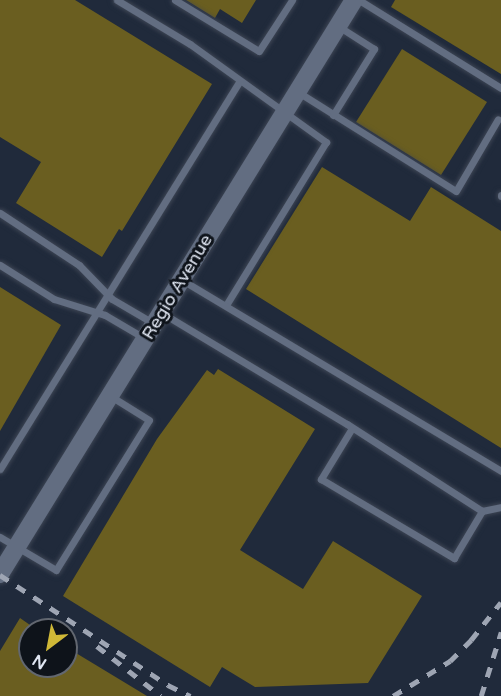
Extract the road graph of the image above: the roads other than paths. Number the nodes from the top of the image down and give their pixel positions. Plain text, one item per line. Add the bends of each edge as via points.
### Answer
1 (117, 0) edge
2 (175, 0) edge
3 (292, 0) edge
4 (357, 0) edge
5 (338, 26) junction
6 (239, 82) junction
7 (501, 88) edge
8 (298, 92) junction
9 (284, 114) junction
10 (333, 115) junction
11 (498, 119) dead end
12 (0, 213) edge
13 (0, 266) edge
14 (182, 280) junction
15 (108, 295) junction
16 (226, 304) junction
17 (97, 312) junction
18 (154, 326) junction
19 (111, 396) junction
20 (352, 428) junction
21 (0, 469) edge
22 (501, 471) edge
23 (501, 507) edge
24 (482, 511) junction
25 (0, 537) edge
26 (17, 547) junction
27 (0, 574) edge

1 - 6 lane via 190,44
2 - 3 lane via 259,51
4 - 5 street, Regio Avenue
4 - 7 lane
5 - 8 street, Regio Avenue
5 - 10 lane via 374,49
6 - 9 lane
6 - 15 lane
8 - 9 street, Regio Avenue
8 - 10 lane
9 - 14 street, Regio Avenue
9 - 16 lane via 326,141
10 - 11 lane via 456,191
12 - 15 lane via 79,265
13 - 17 lane via 54,299
14 - 16 lane
14 - 18 street, Regio Avenue
15 - 17 lane
15 - 18 lane
16 - 22 lane
17 - 18 lane
17 - 21 lane
18 - 19 street, Regio Avenue
18 - 20 lane
19 - 26 street, Regio Avenue
19 - 26 lane via 149,420 56,570
20 - 24 lane
20 - 24 lane via 321,479 454,558
23 - 24 lane
25 - 26 lane
26 - 27 street, Regio Avenue

